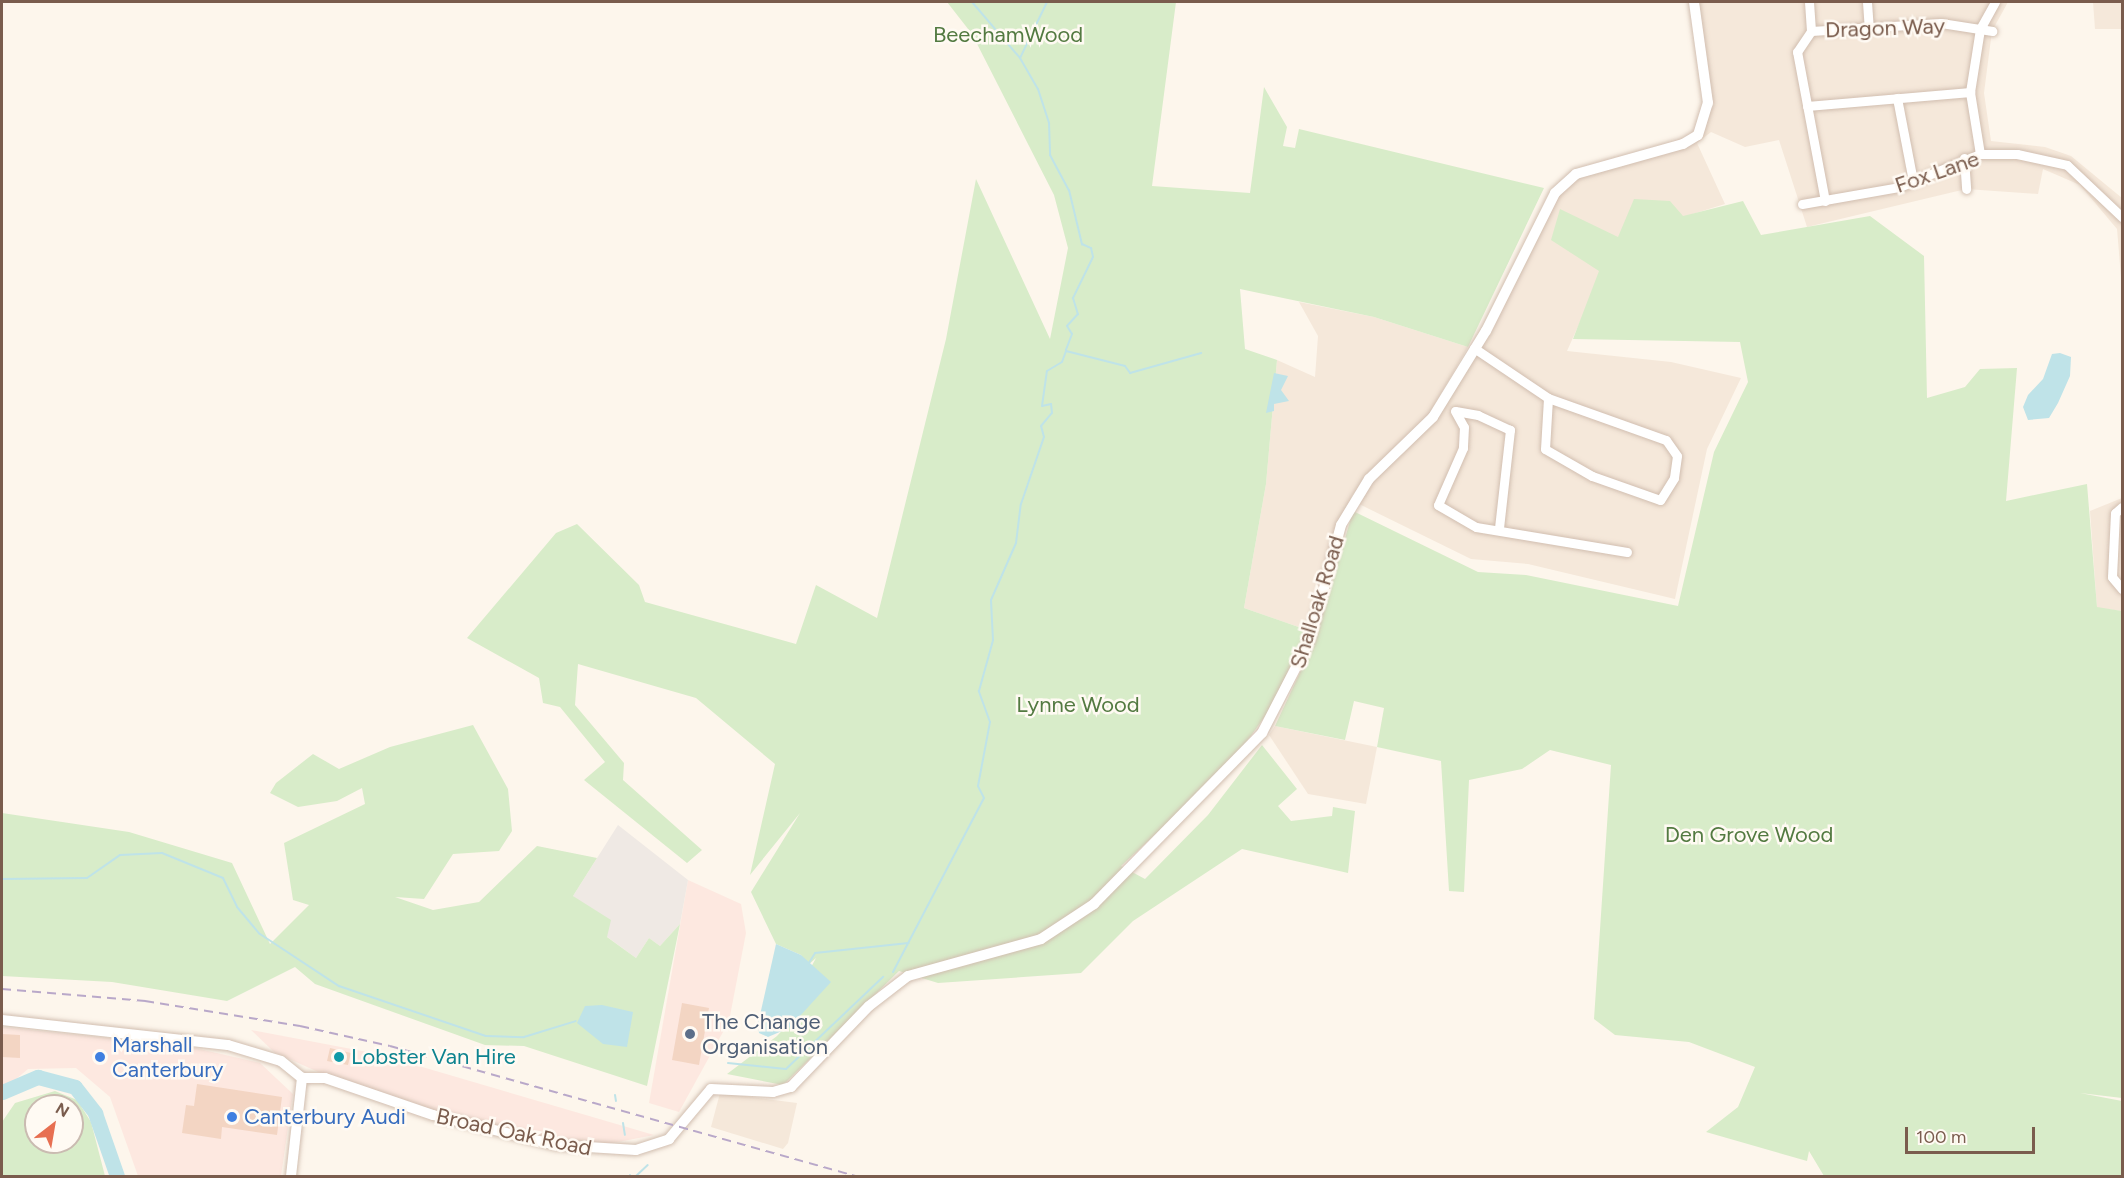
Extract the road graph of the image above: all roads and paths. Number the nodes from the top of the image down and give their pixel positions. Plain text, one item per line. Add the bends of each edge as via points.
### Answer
1 (1694, 2) edge
2 (1809, 2) edge
3 (1867, 2) edge
4 (1995, 2) edge
5 (1869, 29) junction
6 (1980, 29) junction
7 (1811, 31) junction
8 (1992, 31) dead end
9 (1970, 92) junction
10 (1897, 98) junction
11 (1807, 106) junction
12 (1980, 154) junction
13 (1964, 159) junction
14 (1913, 181) junction
15 (1966, 189) dead end
16 (1825, 201) junction
17 (1802, 204) dead end
18 (2122, 218) edge
19 (1474, 348) junction
20 (1444, 397) junction
21 (1548, 398) junction
22 (1455, 411) junction
23 (2122, 507) edge
24 (1499, 528) junction
25 (1627, 552) dead end
26 (2122, 589) edge
27 (2, 1020) edge
28 (302, 1078) junction
29 (677, 1131) joint
30 (291, 1176) edge

1 - 19 street, Shalloak Road via 1708,103 1698,135 1683,144 1566,181 1547,207
2 - 7 street
3 - 5 street
4 - 6 street
5 - 6 street, Dragon Way via 1941,23
5 - 7 street, Dragon Way
6 - 8 street, Dragon Way
6 - 9 street
7 - 11 street, Dragon Way via 1797,52
9 - 10 street
9 - 12 street
10 - 11 street
10 - 14 street
11 - 16 street, Dragon Way
12 - 13 street, Fox Lane
12 - 18 street, Fox Lane via 2043,157 2067,165
13 - 14 street, Fox Lane
13 - 15 street
14 - 16 street, Fox Lane
16 - 17 street, Fox Lane
19 - 20 street, Shalloak Road
19 - 21 street
20 - 22 street
20 - 29 street, Shalloak Road via 1433,417 1370,479 1341,525 1310,640 1262,733 1149,853 1094,904 1041,939 933,967 890,987 791,1088 773,1092 711,1089
21 - 21 street via 1545,449 1592,476 1660,500 1674,478 1677,456 1666,440
22 - 24 street via 1478,415 1510,430
22 - 24 street via 1464,427 1463,448 1438,505 1476,527
23 - 26 street via 2115,513 2112,577
24 - 25 street
27 - 28 street via 218,1043 281,1061
28 - 29 street, Broad Oak Road via 325,1078 433,1115 585,1149 636,1150
28 - 30 street

